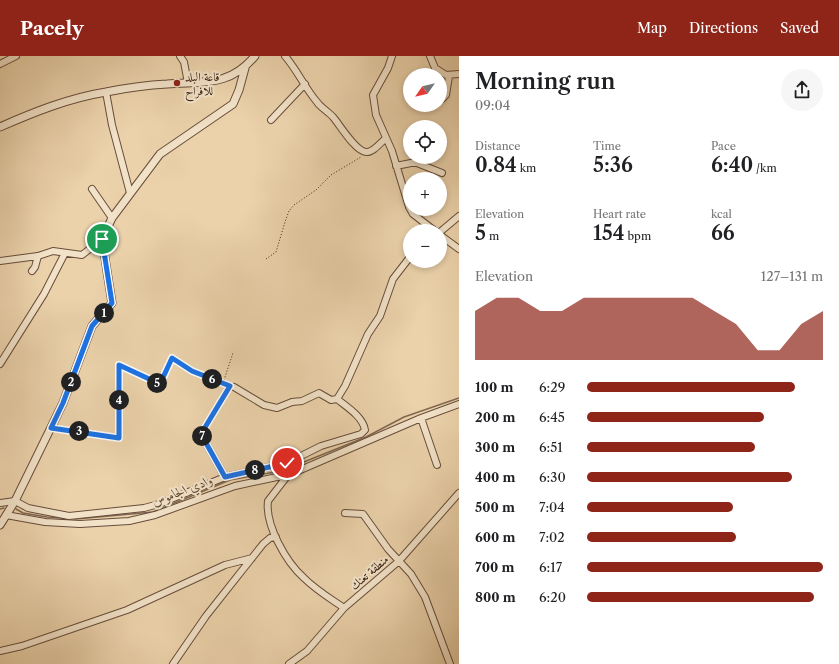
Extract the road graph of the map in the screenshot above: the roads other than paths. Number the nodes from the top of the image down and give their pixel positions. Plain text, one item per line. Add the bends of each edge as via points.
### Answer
1 (16, 56) edge
2 (180, 56) edge
3 (255, 56) edge
4 (285, 56) edge
5 (392, 56) edge
6 (430, 56) edge
7 (0, 64) edge
8 (245, 68) junction
9 (459, 74) edge
10 (450, 76) junction
11 (188, 83) junction
12 (305, 84) junction
13 (447, 90) edge
14 (106, 92) junction
15 (271, 120) dead end
16 (0, 127) edge
17 (386, 138) junction
18 (396, 166) junction
19 (440, 172) edge
20 (92, 189) dead end
21 (130, 193) junction
22 (459, 216) edge
23 (112, 218) junction
24 (422, 224) edge
25 (447, 227) edge
26 (102, 239) junction
27 (447, 239) edge
28 (459, 249) edge
29 (65, 253) junction
30 (38, 256) junction
31 (0, 262) edge
32 (403, 266) edge
33 (32, 271) dead end
34 (0, 364) edge
35 (232, 386) road end
36 (337, 399) junction
37 (459, 404) edge
38 (421, 418) junction
39 (201, 434) road end
40 (287, 463) junction
41 (437, 465) dead end
42 (288, 475) junction
43 (225, 477) junction
44 (458, 498) edge
45 (15, 501) junction
46 (0, 503) edge
47 (345, 514) dead end
48 (6, 515) junction
49 (0, 525) edge
50 (276, 537) junction
51 (252, 558) junction
52 (399, 561) junction
53 (344, 608) junction
54 (0, 651) edge
55 (173, 664) edge
56 (290, 664) edge
57 (450, 664) edge

1 - 7 street
2 - 11 street via 185,64
3 - 8 street
4 - 12 street
5 - 17 street via 373,95 376,115
6 - 10 street via 435,68
8 - 11 street via 220,80
8 - 21 street via 232,104 160,154
9 - 10 street
10 - 13 street
11 - 14 street
12 - 15 street
12 - 17 street via 317,102 333,116 361,150 368,152
14 - 16 street via 45,108
14 - 21 street
17 - 18 street
18 - 19 street via 417,163
18 - 24 street via 411,211
20 - 23 street
21 - 23 street
22 - 25 street
23 - 26 street
26 - 29 street via 82,255
26 - 45 street via 112,303 92,326 63,403
27 - 28 street
29 - 30 street via 53,251
29 - 34 street via 44,294
30 - 31 street
30 - 33 street
32 - 36 street via 393,279 380,316 368,334
35 - 36 street via 264,405 277,408 319,393 331,400
36 - 40 street via 359,418 365,430 349,439 321,446
37 - 38 street
38 - 41 street
38 - 42 street
39 - 43 street
40 - 42 street
40 - 43 street
42 - 48 street via 235,486 154,515 129,521 59,523
42 - 50 street via 268,501 270,522
43 - 45 street via 159,504 85,515 69,516 28,508
44 - 52 street, منطقة تعنك
45 - 46 street
45 - 48 street
47 - 52 street via 363,514
48 - 49 street
50 - 51 street via 264,542
50 - 53 street via 303,578
51 - 54 street via 225,565 119,612 22,646
51 - 55 street via 206,616
52 - 53 street, منطقة تعنك
52 - 57 street via 411,574 425,598
53 - 56 street, منطقة تعنك via 307,651

